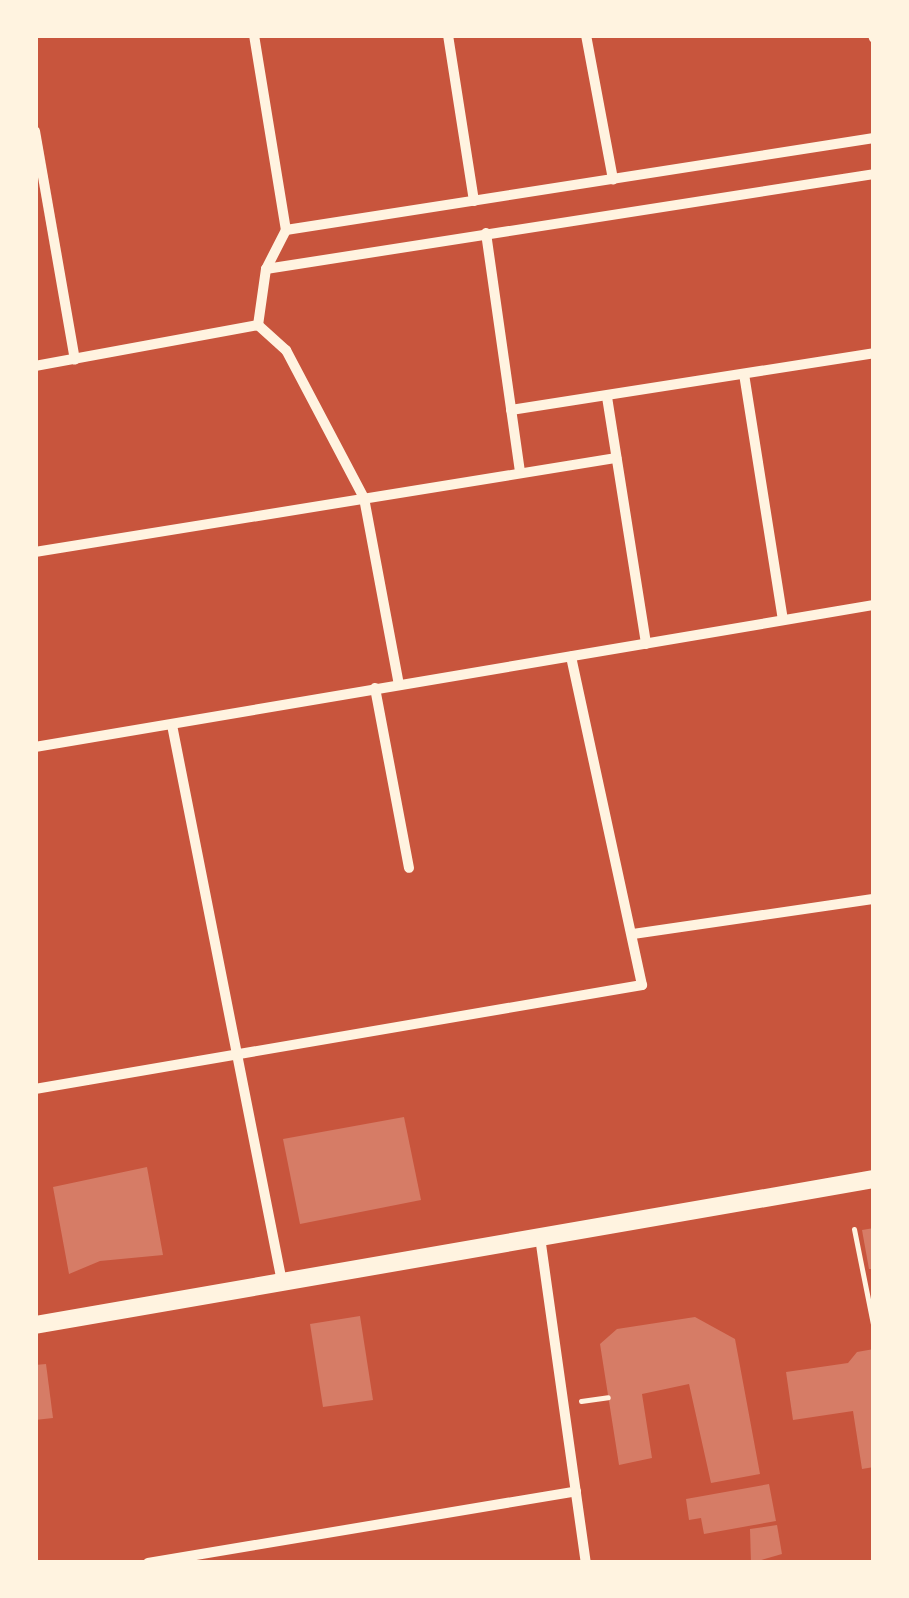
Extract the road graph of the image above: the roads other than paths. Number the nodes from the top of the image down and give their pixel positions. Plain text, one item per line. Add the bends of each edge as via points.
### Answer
1 (254, 35) edge
2 (448, 35) edge
3 (586, 35) edge
4 (35, 131) edge
5 (874, 138) edge
6 (874, 174) edge
7 (614, 179) junction
8 (41, 198) edge
9 (474, 200) junction
10 (286, 230) junction
11 (486, 233) junction
12 (266, 269) junction
13 (258, 325) junction
14 (874, 353) edge
15 (74, 360) junction
16 (35, 366) edge
17 (744, 374) junction
18 (606, 396) junction
19 (511, 410) junction
20 (616, 458) junction
21 (520, 472) junction
22 (364, 498) junction
23 (35, 552) edge
24 (874, 604) edge
25 (783, 620) junction
26 (646, 644) junction
27 (571, 657) junction
28 (398, 685) junction
29 (375, 688) junction
30 (172, 725) junction
31 (35, 747) edge
32 (409, 868) dead end
33 (874, 899) edge
34 (634, 934) junction
35 (237, 1058) junction
36 (35, 1090) edge
37 (874, 1179) edge
38 (540, 1237) junction
39 (282, 1282) junction
40 (35, 1325) edge
41 (576, 1491) junction
42 (148, 1563) edge
43 (586, 1563) edge

1 - 10 street
2 - 9 street
3 - 7 street
4 - 8 street
5 - 7 street
6 - 11 street
7 - 9 street
8 - 15 street
9 - 10 street
10 - 12 street
11 - 12 street
11 - 19 street
12 - 13 street
13 - 15 street
13 - 22 street via 286,350
14 - 17 street
15 - 16 street
17 - 18 street
17 - 25 street
18 - 19 street
18 - 20 street
19 - 21 street
20 - 21 street
20 - 26 street
21 - 22 street
22 - 23 street
22 - 28 street
24 - 25 street
25 - 26 street
26 - 27 street
27 - 28 street
27 - 34 street
28 - 29 street
29 - 30 street
29 - 32 street
30 - 31 street
30 - 35 street
33 - 34 street
34 - 35 street via 642,985
35 - 36 street
35 - 39 street
37 - 38 street
38 - 39 street
38 - 41 street
39 - 40 street
41 - 42 street
41 - 43 street

